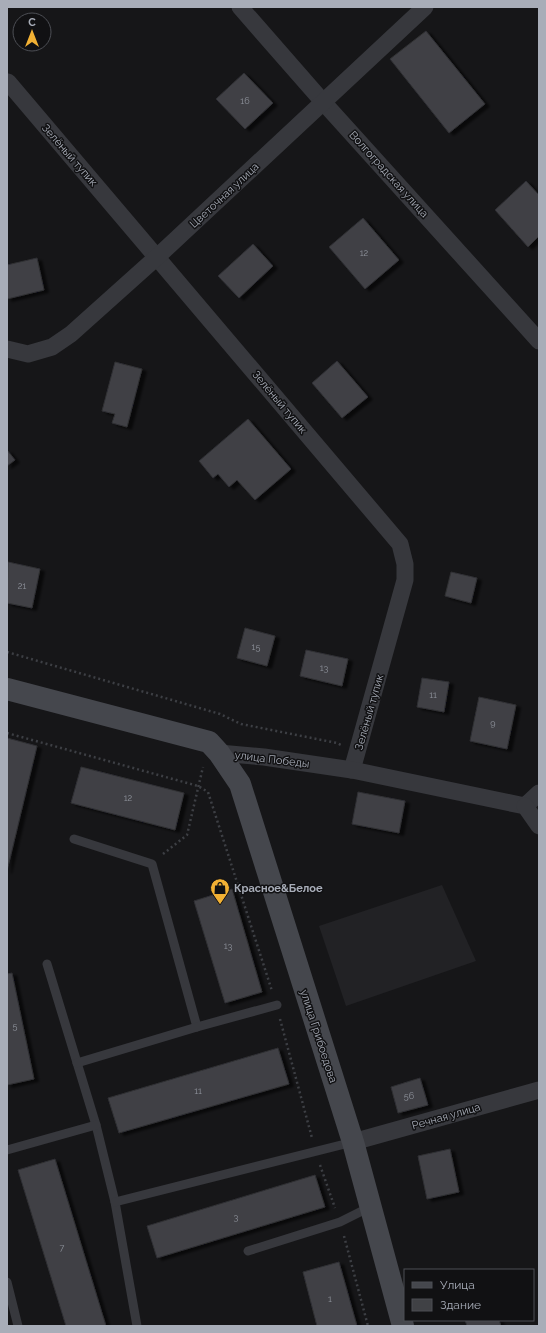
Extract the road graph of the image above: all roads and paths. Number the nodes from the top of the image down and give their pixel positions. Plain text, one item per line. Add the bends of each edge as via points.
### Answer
1 (240, 7) edge
2 (425, 7) edge
3 (8, 82) edge
4 (324, 102) junction
5 (157, 257) junction
6 (539, 340) edge
7 (7, 349) edge
8 (7, 652) edge
9 (7, 689) edge
10 (7, 733) edge
11 (214, 748) junction
12 (357, 753) junction
13 (352, 770) junction
14 (198, 786) junction
15 (539, 793) edge
16 (524, 806) junction
17 (539, 826) edge
18 (74, 839) dead end
19 (152, 864) junction
20 (47, 964) dead end
21 (277, 1005) junction
22 (197, 1027) junction
23 (76, 1063) junction
24 (539, 1090) edge
25 (96, 1125) junction
26 (353, 1142) junction
27 (7, 1150) edge
28 (316, 1151) junction
29 (115, 1202) junction
30 (370, 1207) junction
31 (340, 1222) junction
32 (248, 1251) dead end
33 (7, 1282) edge
34 (18, 1326) edge
35 (137, 1326) edge
36 (368, 1326) edge
37 (403, 1326) edge

1 - 4 street, Волгоградская улица
2 - 4 street, Цветочная улица
3 - 5 street, Зелёный тупик
4 - 5 street, Цветочная улица
4 - 6 street, Волгоградская улица
5 - 7 street, Цветочная улица via 71,334 52,347 28,354
5 - 12 street, Зелёный тупик via 400,544 405,564 405,580
8 - 12 path via 220,714 241,724 337,743
9 - 11 street, улица Победы
10 - 14 path
11 - 13 street, улица Победы
11 - 14 path
11 - 26 street, улица Грибоедова via 240,784
12 - 13 street, Зелёный тупик
13 - 16 street, улица Победы
14 - 19 path via 187,835
14 - 21 path via 208,792
15 - 16 street
16 - 17 street
18 - 19 lane
19 - 22 lane
20 - 23 lane
21 - 22 lane
21 - 28 path
22 - 23 lane
23 - 25 lane
24 - 26 street, Речная улица
25 - 27 lane
25 - 29 lane
26 - 28 lane
26 - 30 street, улица Грибоедова
28 - 29 lane
28 - 31 path
29 - 35 lane
30 - 31 lane
30 - 37 street, улица Грибоедова
31 - 32 lane
31 - 36 path
33 - 34 lane

